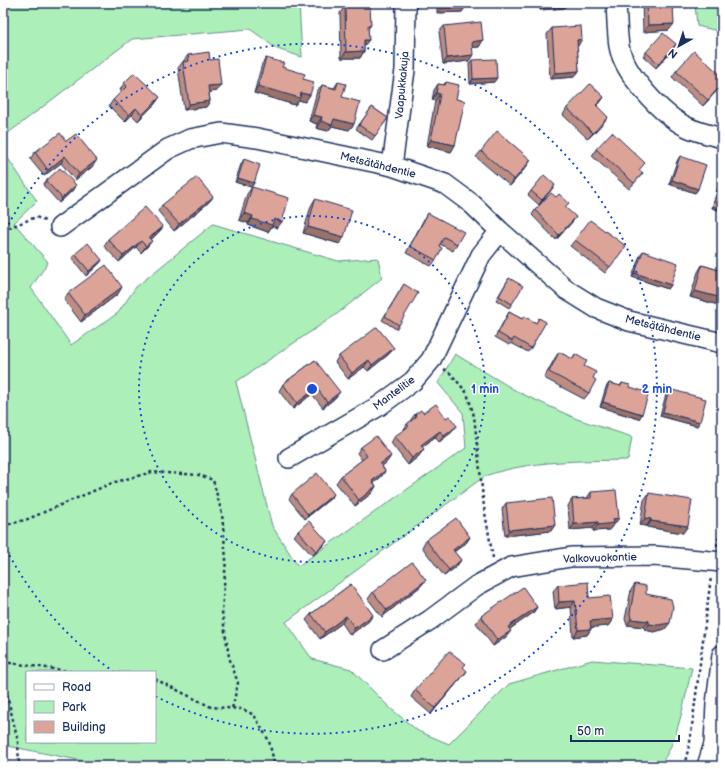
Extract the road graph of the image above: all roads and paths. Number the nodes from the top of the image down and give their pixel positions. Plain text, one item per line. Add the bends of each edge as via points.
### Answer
1 (406, 3) edge
2 (616, 3) edge
3 (722, 138) edge
4 (392, 166) junction
5 (60, 227) joint
6 (3, 230) edge
7 (500, 231) junction
8 (722, 342) edge
9 (430, 360) junction
10 (289, 458) dead end
11 (722, 521) edge
12 (3, 526) edge
13 (718, 562) edge
14 (497, 575) junction
15 (383, 650) dead end
16 (722, 655) edge
17 (3, 662) edge
18 (69, 671) edge
19 (3, 677) edge
20 (156, 680) edge
21 (232, 708) junction
22 (714, 744) junction
23 (18, 766) edge
24 (275, 766) edge
25 (684, 766) edge
26 (707, 766) edge
27 (720, 766) edge

1 - 4 street, Vaapukkakuja via 405,70
2 - 3 street via 619,47 635,80 671,116 687,127
4 - 5 street, Metsätähdentie via 221,133 190,139 168,149
4 - 7 street, Metsätähdentie via 445,184 472,204
5 - 6 path via 36,217
7 - 8 street, Metsätähdentie via 567,290 596,308 629,321
7 - 9 street, Mantelitie via 481,255
9 - 10 street, Mantelitie via 413,381 379,406
9 - 14 path via 451,374 467,393 474,416 490,550
11 - 13 path
12 - 21 path via 28,519 112,483 152,472 199,475 213,480 222,514 226,559 222,612 229,657 238,683
13 - 14 street, Valkovuokontie via 655,556 571,558 511,567
13 - 25 path
14 - 15 street, Valkovuokontie via 476,586
16 - 22 street
17 - 18 path
19 - 23 path via 16,732
20 - 21 path via 211,707
21 - 24 path via 242,709 254,715 269,741
22 - 26 street
22 - 27 street

